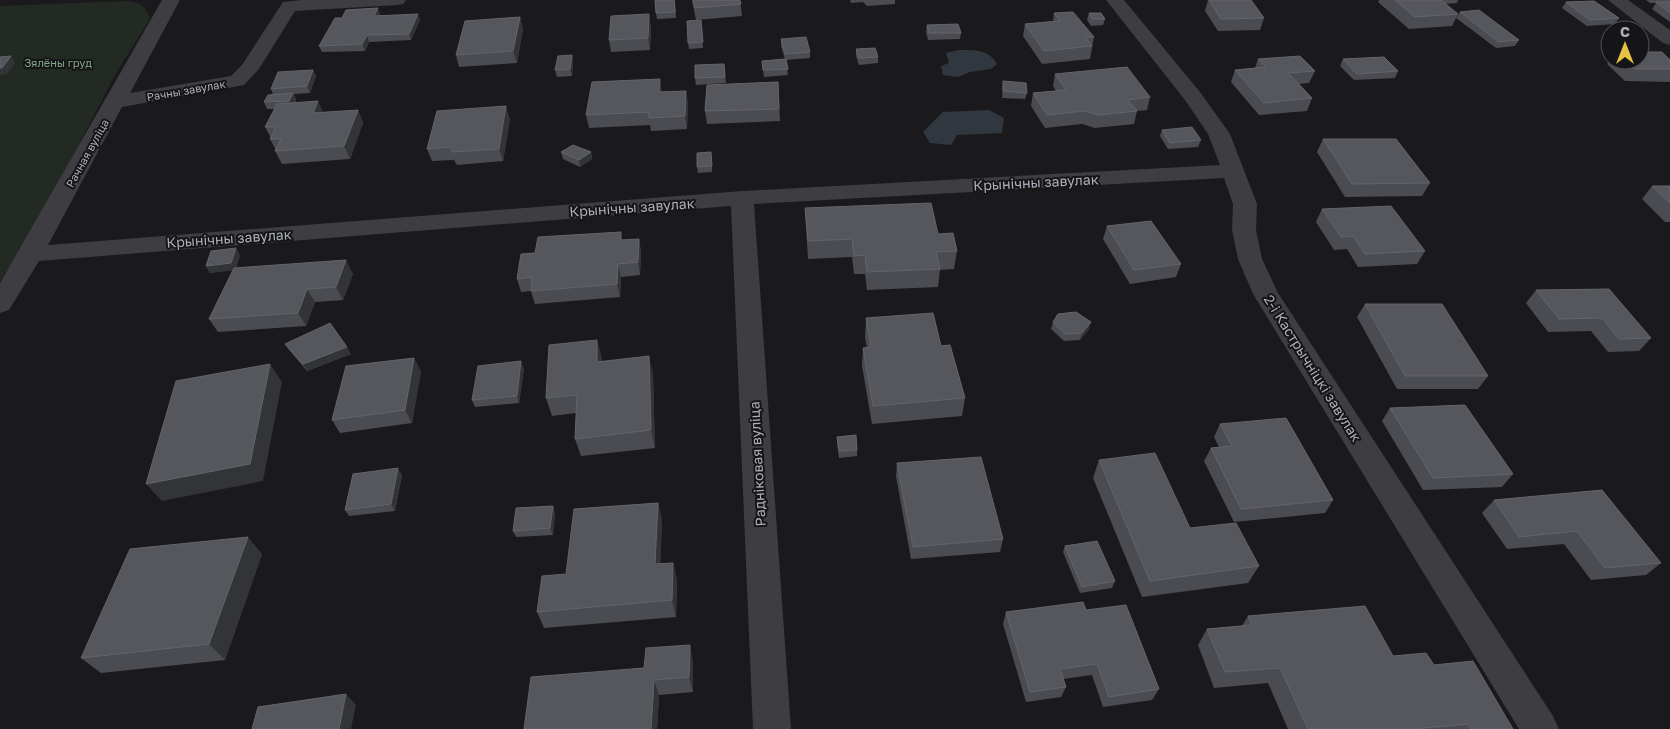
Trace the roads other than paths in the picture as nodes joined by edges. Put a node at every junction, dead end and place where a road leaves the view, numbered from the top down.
1 (171, 0) edge
2 (397, 0) edge
3 (1115, 0) edge
4 (1616, 0) edge
5 (1670, 39) edge
6 (114, 102) junction
7 (1234, 171) junction
8 (742, 198) junction
9 (31, 254) junction
10 (0, 304) edge
11 (772, 729) edge
12 (1540, 729) edge

1 - 6 street, Рачная вуліца
2 - 6 street, Рачны завулак
3 - 7 street, 2-і Кастрычніцкі завулак
4 - 5 street
6 - 9 street, Рачная вуліца
7 - 8 street, Крынічны завулак
7 - 12 street, 2-і Кастрычніцкі завулак
8 - 9 street, Крынічны завулак
8 - 11 street, Радніковая вуліца
9 - 10 street, Рачная вуліца

